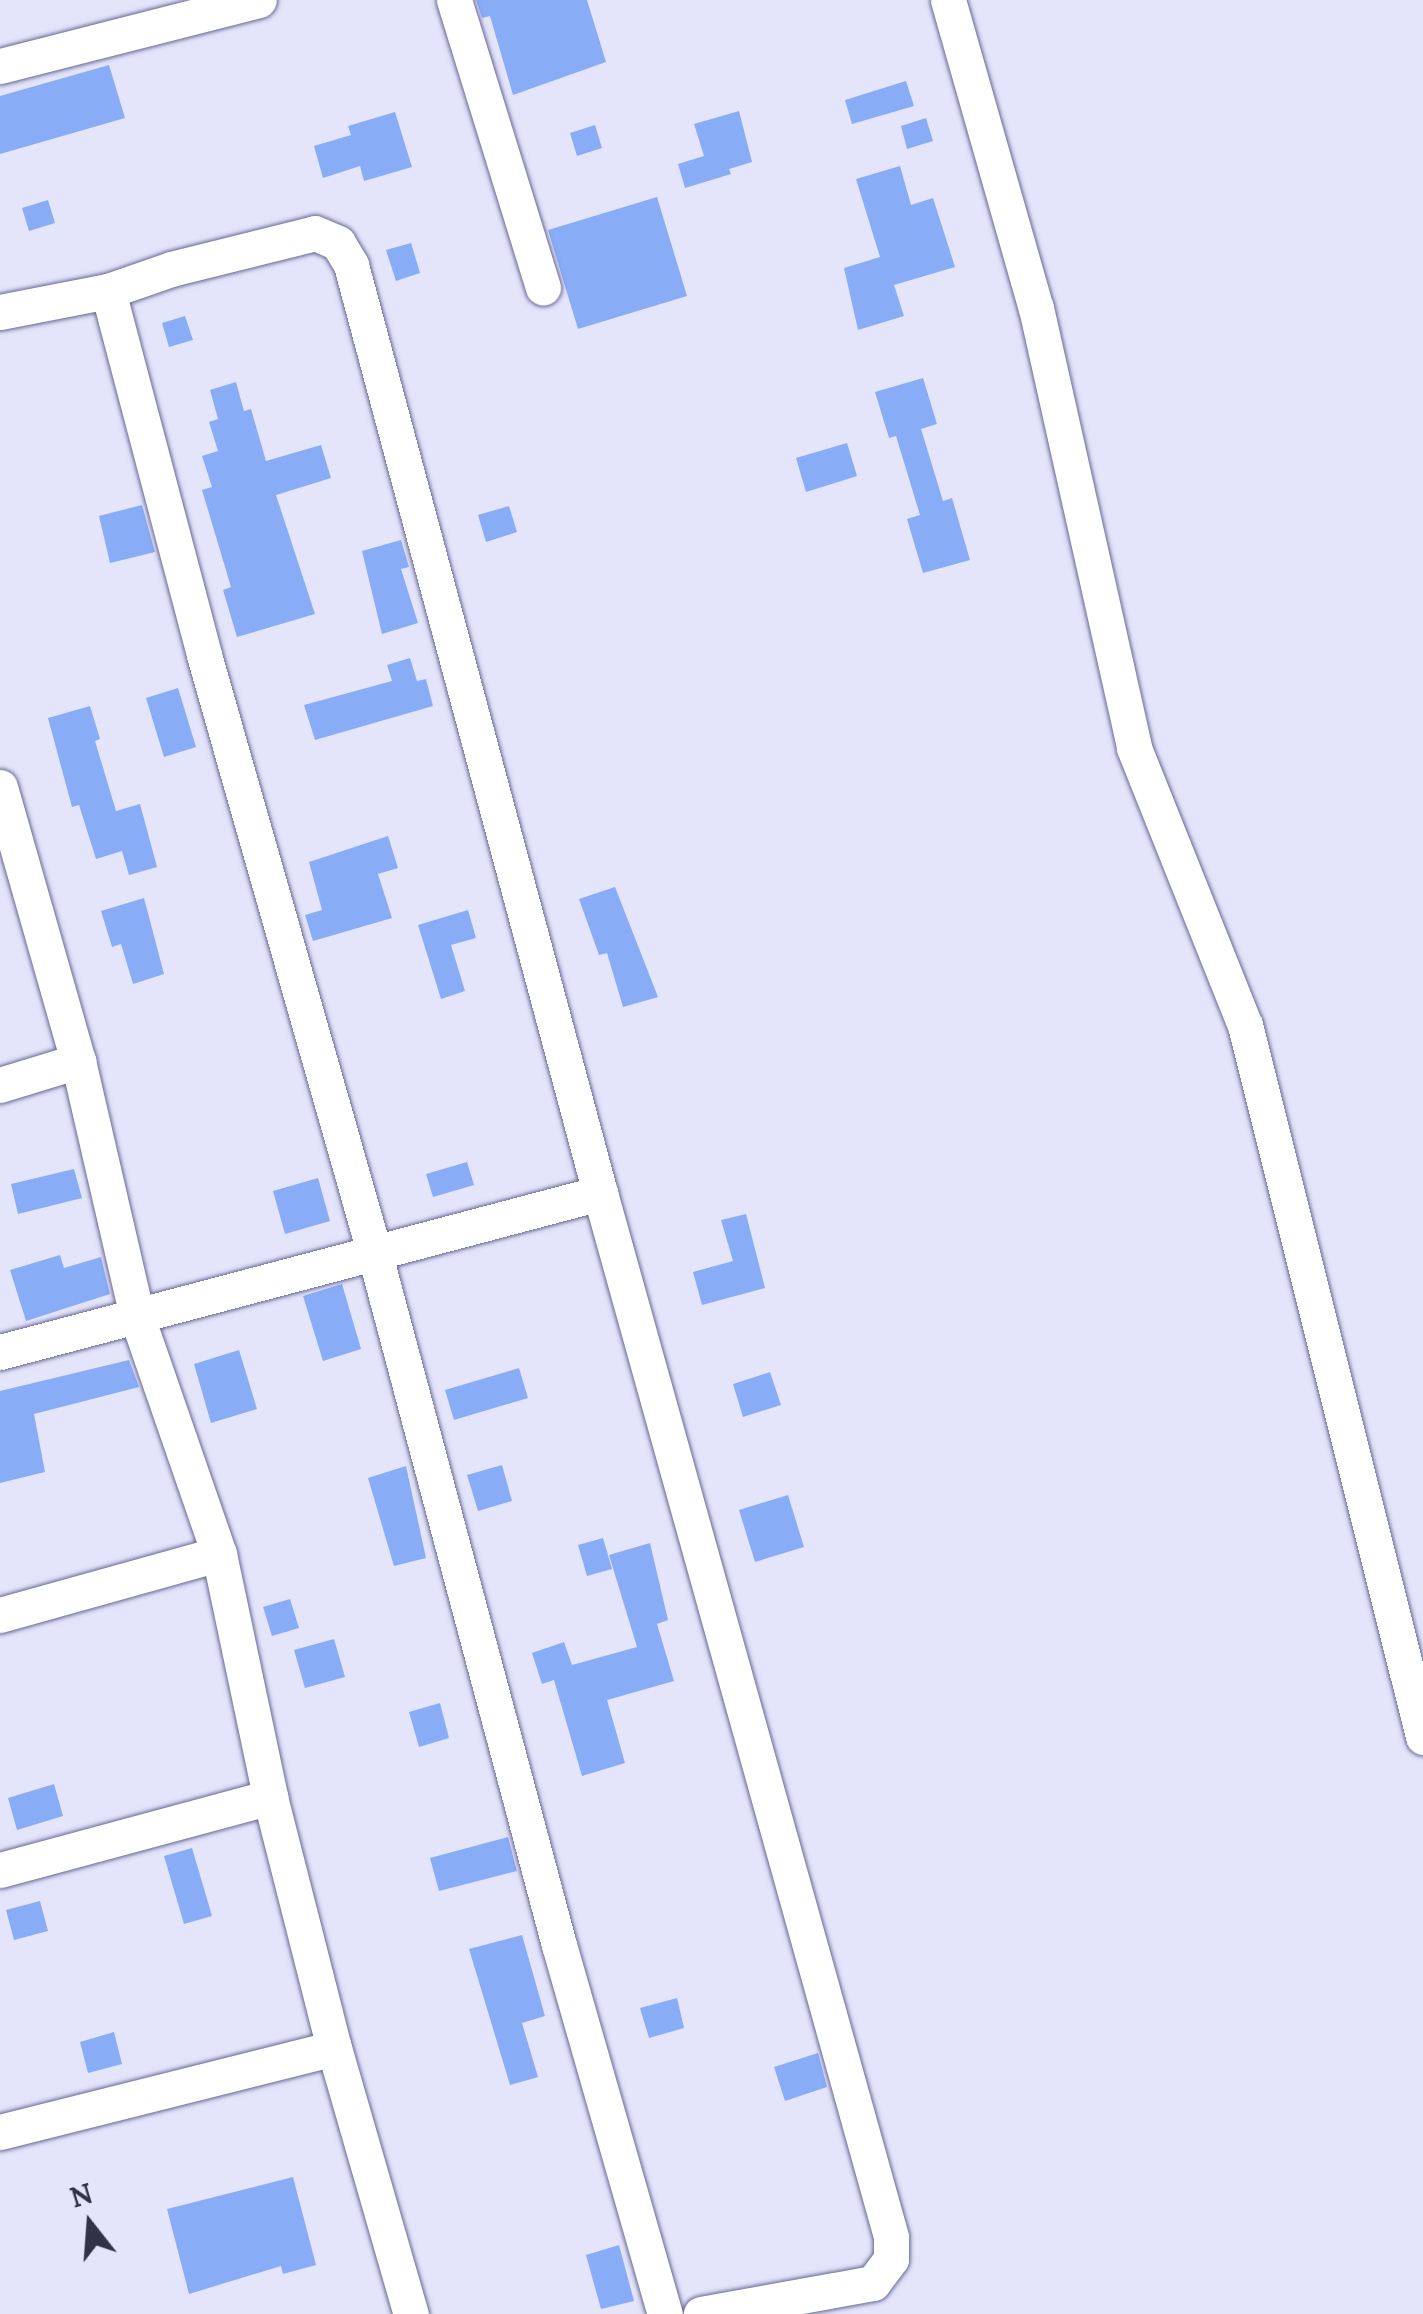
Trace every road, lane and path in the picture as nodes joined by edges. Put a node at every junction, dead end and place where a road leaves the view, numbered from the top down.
1 (259, 0) edge
2 (454, 0) edge
3 (948, 0) edge
4 (0, 66) edge
5 (543, 288) dead end
6 (108, 292) junction
7 (0, 312) edge
8 (0, 787) edge
9 (6, 829) edge
10 (78, 1061) junction
11 (0, 1085) edge
12 (600, 1192) junction
13 (374, 1256) junction
14 (137, 1317) junction
15 (0, 1352) edge
16 (220, 1554) junction
17 (0, 1615) edge
18 (1423, 1738) edge
19 (270, 1797) junction
20 (0, 1870) edge
21 (334, 2048) junction
22 (0, 2132) edge
23 (412, 2314) edge
24 (665, 2314) edge
25 (700, 2314) edge

1 - 4 street
2 - 5 street
3 - 18 street
6 - 7 street
6 - 12 street
6 - 13 street
8 - 9 street
9 - 10 street
10 - 11 street
10 - 14 street
12 - 13 street
12 - 25 street
13 - 14 street
13 - 24 street
14 - 15 street
14 - 16 street
16 - 17 street
16 - 19 street
19 - 20 street
19 - 21 street
21 - 22 street
21 - 23 street

